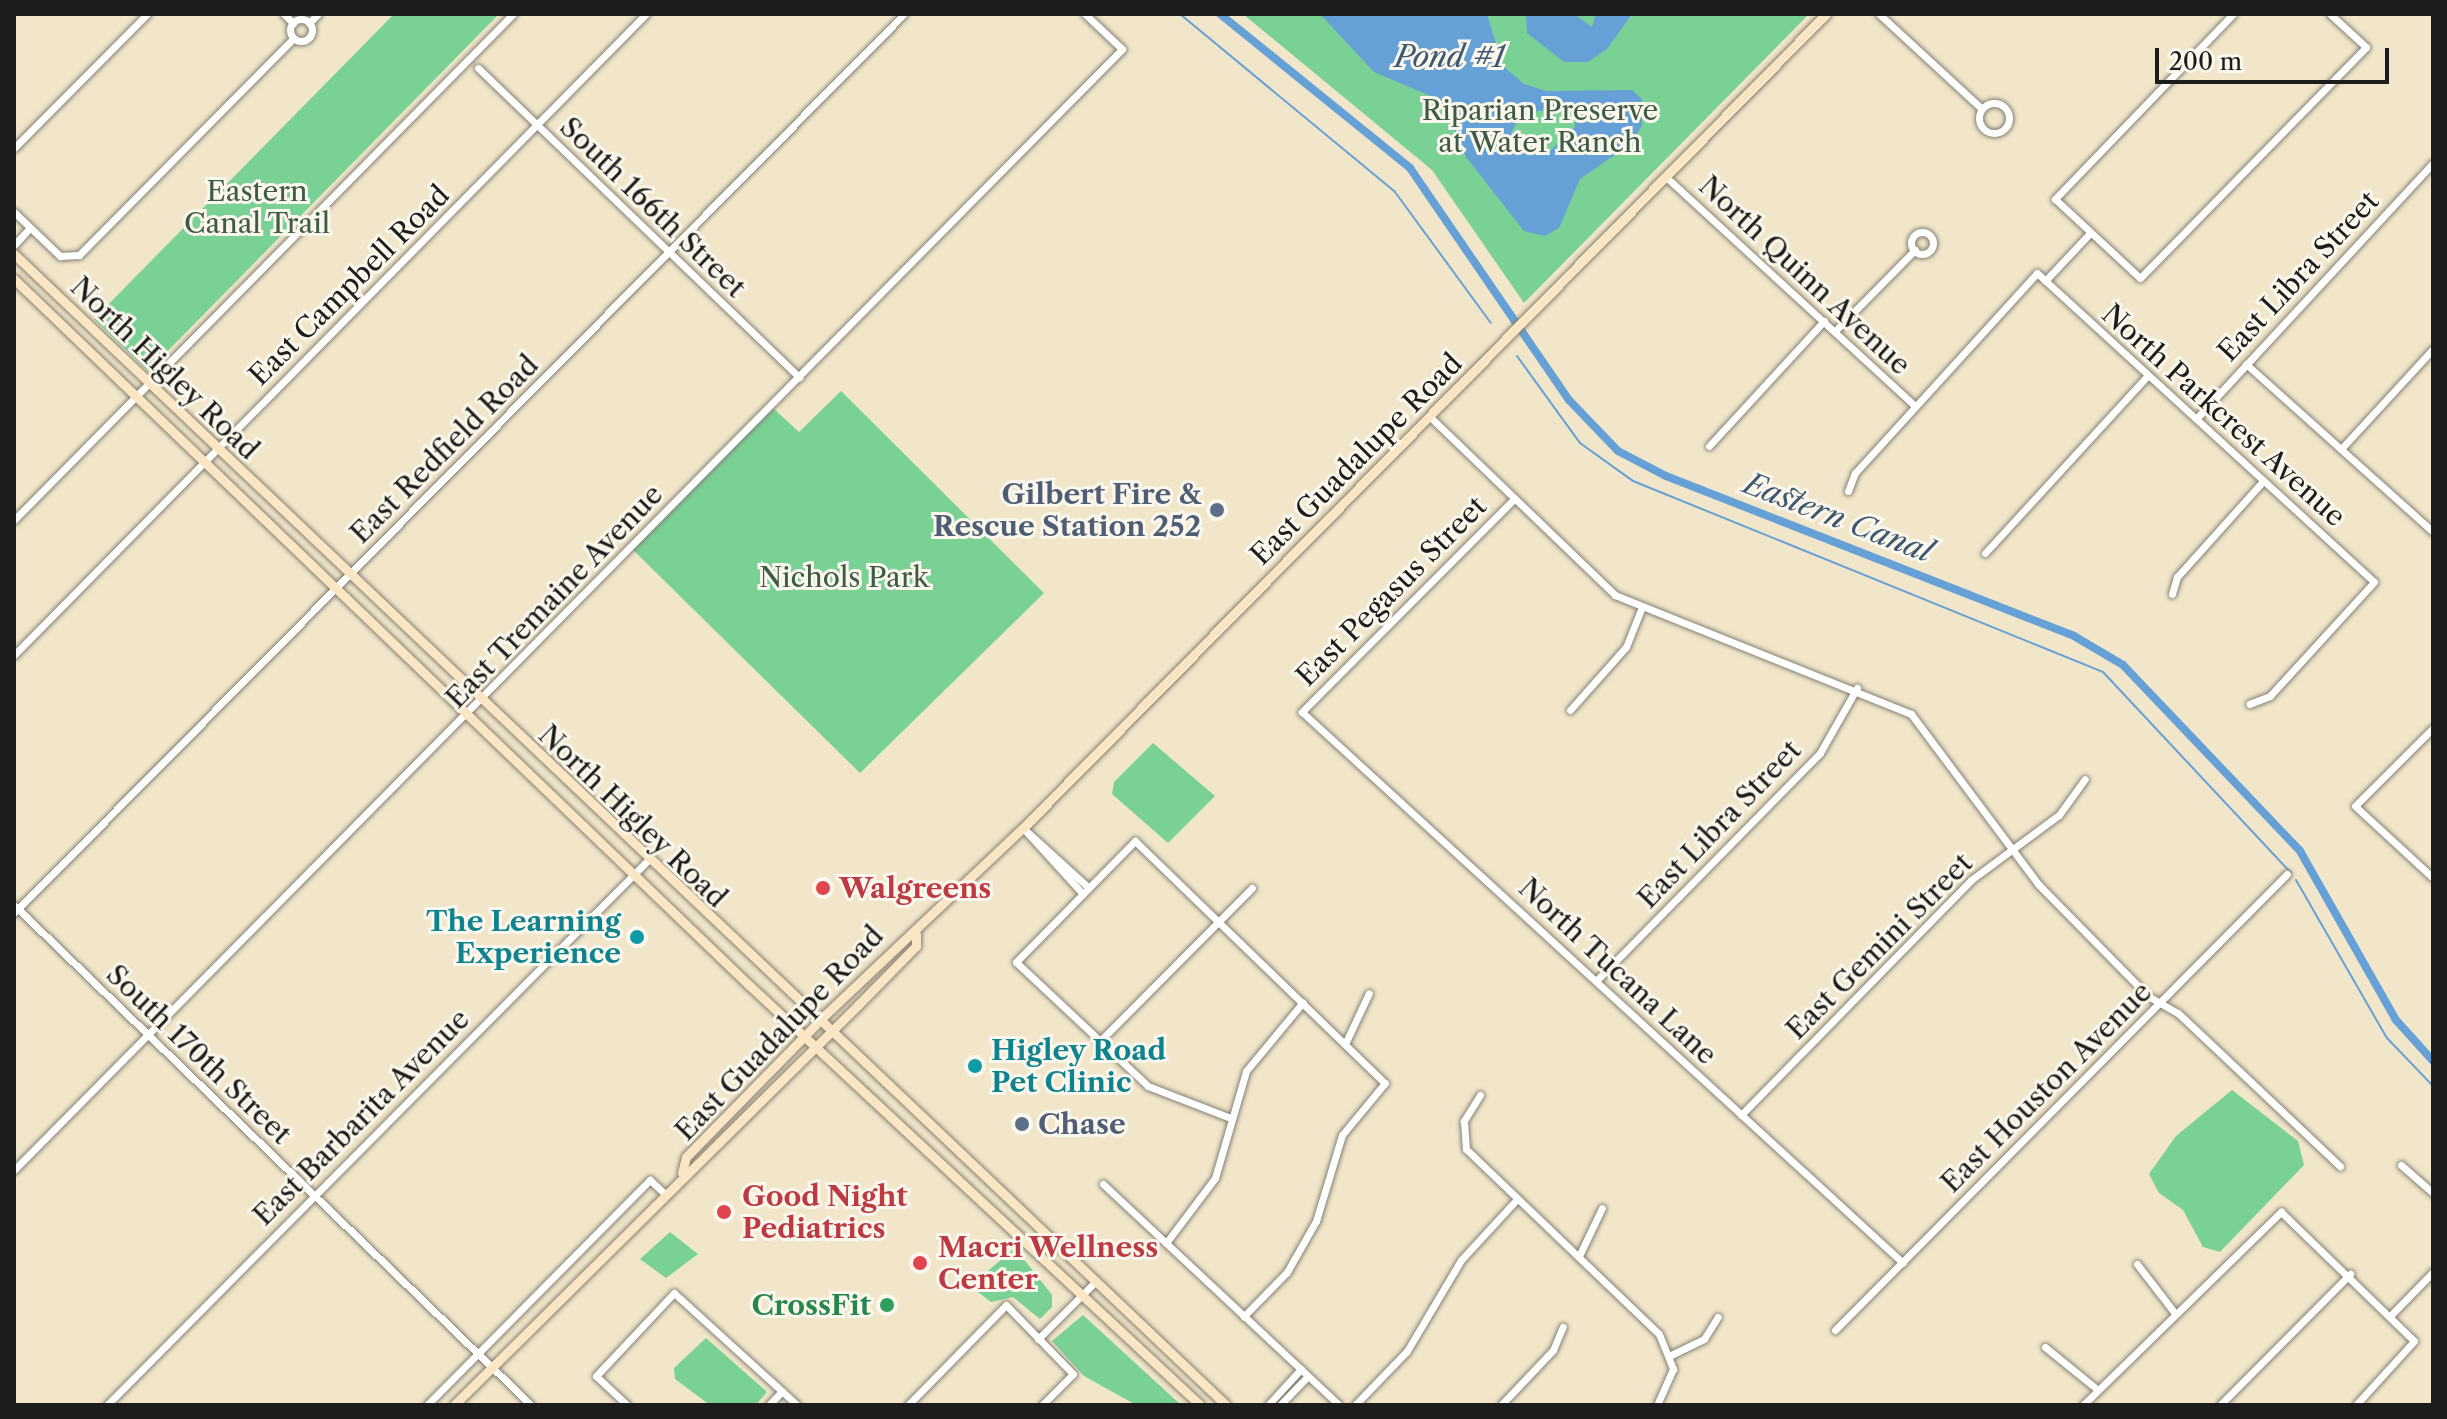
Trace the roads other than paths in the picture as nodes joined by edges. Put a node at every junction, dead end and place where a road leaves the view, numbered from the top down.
1 (147, 14) edge
2 (284, 14) edge
3 (318, 14) edge
4 (513, 14) edge
5 (646, 14) edge
6 (904, 14) edge
7 (1085, 14) edge
8 (1826, 14) edge
9 (1879, 14) edge
10 (2233, 14) edge
11 (2330, 14) edge
12 (1891, 17) edge
13 (293, 23) junction
14 (309, 23) junction
15 (294, 38) junction
16 (478, 68) dead end
17 (1982, 109) junction
18 (537, 126) junction
19 (14, 148) edge
20 (2433, 163) edge
21 (1666, 177) junction
22 (14, 212) edge
23 (30, 228) junction
24 (2090, 233) junction
25 (14, 245) edge
26 (1915, 250) dead end
27 (670, 252) junction
28 (14, 254) edge
29 (14, 279) edge
30 (2045, 281) junction
31 (1824, 321) junction
32 (1835, 331) junction
33 (2433, 349) edge
34 (2246, 364) junction
35 (2147, 376) junction
36 (799, 377) junction
37 (149, 383) junction
38 (136, 397) junction
39 (1915, 406) junction
40 (1429, 416) junction
41 (2196, 419) junction
42 (1709, 446) dead end
43 (2341, 449) junction
44 (218, 450) junction
45 (205, 462) junction
46 (2263, 481) junction
47 (1848, 491) dead end
48 (1512, 501) junction
49 (14, 520) edge
50 (2433, 532) edge
51 (1985, 553) dead end
52 (349, 575) junction
53 (337, 589) junction
54 (2172, 594) dead end
55 (1642, 607) junction
56 (14, 655) edge
57 (1857, 688) junction
58 (481, 702) junction
59 (2249, 704) dead end
60 (1570, 710) dead end
61 (1302, 712) joint
62 (468, 715) junction
63 (2433, 728) edge
64 (2085, 779) dead end
65 (1023, 828) junction
66 (2013, 849) junction
67 (647, 861) junction
68 (634, 874) junction
69 (2287, 874) dead end
70 (2433, 878) edge
71 (1252, 888) dead end
72 (1086, 891) junction
73 (15, 909) edge
74 (1219, 922) junction
75 (916, 934) junction
76 (1597, 980) junction
77 (1369, 993) dead end
78 (1303, 1002) junction
79 (2159, 1003) junction
80 (819, 1022) junction
81 (830, 1033) junction
82 (144, 1036) junction
83 (804, 1037) junction
84 (1099, 1042) junction
85 (1345, 1044) junction
86 (815, 1047) junction
87 (1480, 1095) dead end
88 (1741, 1115) junction
89 (1228, 1117) junction
90 (2401, 1165) dead end
91 (2340, 1166) dead end
92 (14, 1170) edge
93 (682, 1173) junction
94 (1103, 1184) dead end
95 (663, 1192) junction
96 (997, 1192) junction
97 (2433, 1193) edge
98 (316, 1194) junction
99 (1517, 1199) junction
100 (985, 1206) junction
101 (1602, 1208) dead end
102 (1166, 1243) junction
103 (1579, 1256) junction
104 (1903, 1263) junction
105 (2137, 1264) dead end
106 (2433, 1272) edge
107 (2350, 1274) junction
108 (1094, 1283) junction
109 (1081, 1295) junction
110 (2174, 1312) junction
111 (2392, 1314) junction
112 (1244, 1316) junction
113 (1718, 1317) dead end
114 (1563, 1327) dead end
115 (1835, 1330) dead end
116 (1038, 1339) junction
117 (2045, 1347) dead end
118 (477, 1354) junction
119 (1671, 1355) junction
120 (491, 1367) junction
121 (1304, 1372) junction
122 (2098, 1390) junction
123 (782, 1391) junction
124 (107, 1405) edge
125 (427, 1405) edge
126 (454, 1405) edge
127 (531, 1405) edge
128 (627, 1405) edge
129 (769, 1405) edge
130 (797, 1405) edge
131 (908, 1405) edge
132 (1042, 1405) edge
133 (1200, 1405) edge
134 (1226, 1405) edge
135 (1268, 1405) edge
136 (1280, 1405) edge
137 (1339, 1405) edge
138 (1355, 1405) edge
139 (1501, 1405) edge
140 (1657, 1405) edge
141 (2083, 1405) edge
142 (2220, 1405) edge
143 (2356, 1405) edge

1 - 19 street
2 - 13 street
3 - 14 street
4 - 37 street
5 - 18 street, East Campbell Road
6 - 27 street, East Redfield Road
7 - 36 street, East Tremaine Avenue
8 - 21 main road, East Guadalupe Road
9 - 12 street
10 - 24 street
11 - 24 street
12 - 17 street
13 - 14 street
13 - 15 street
14 - 15 street
15 - 23 street
16 - 18 street, South 166th Street
17 - 17 street
18 - 27 street, South 166th Street
18 - 44 street, East Campbell Road
20 - 34 street, East Libra Street
21 - 31 street, North Quinn Avenue
21 - 40 main road, East Guadalupe Road
22 - 23 street
23 - 25 street
24 - 30 street
26 - 32 street
27 - 36 street, South 166th Street
27 - 52 street, East Redfield Road
28 - 37 main road, North Higley Road
29 - 38 main road, North Higley Road
30 - 35 street, North Parkcrest Avenue
30 - 39 street
31 - 32 street, North Quinn Avenue
31 - 42 street
32 - 39 street, North Quinn Avenue
33 - 43 street
34 - 41 street, East Libra Street
34 - 43 street
35 - 41 street, North Parkcrest Avenue
35 - 51 street
36 - 58 street, East Tremaine Avenue
37 - 38 street
37 - 44 main road, North Higley Road
38 - 45 main road, North Higley Road
38 - 49 street
39 - 47 street
40 - 48 street
40 - 65 main road, East Guadalupe Road
41 - 46 street, North Parkcrest Avenue
43 - 50 street
44 - 45 street, East Campbell Road
44 - 52 main road, North Higley Road
45 - 53 main road, North Higley Road
45 - 56 street, East Campbell Road
46 - 54 street
46 - 59 street, North Parkcrest Avenue
48 - 55 street
48 - 61 street, East Pegasus Street
52 - 53 street, East Redfield Road
52 - 58 main road, North Higley Road
53 - 62 main road, North Higley Road
53 - 73 street, East Redfield Road
55 - 57 street
55 - 60 street
57 - 66 street
57 - 76 street, East Libra Street
58 - 62 street, East Tremaine Avenue
58 - 67 main road, North Higley Road
61 - 76 street, North Tucana Lane
62 - 68 main road, North Higley Road
62 - 82 street, East Tremaine Avenue
63 - 70 street
64 - 66 street, East Gemini Street
65 - 72 street
65 - 75 main road, East Guadalupe Road
66 - 79 street
66 - 88 street, East Gemini Street
67 - 68 street, East Barbarita Avenue
67 - 80 main road, North Higley Road
68 - 83 main road, North Higley Road
68 - 98 street, East Barbarita Avenue
69 - 79 street, East Houston Avenue
71 - 74 street
72 - 74 street
72 - 84 street
73 - 82 street, South 170th Street
74 - 78 street
74 - 84 street
75 - 80 main road, East Guadalupe Road
75 - 81 main road, East Guadalupe Road
76 - 88 street, North Tucana Lane
77 - 85 street
78 - 85 street
78 - 89 street
79 - 91 street
79 - 104 street, East Houston Avenue
80 - 81 main road, North Higley Road
80 - 83 main road, East Guadalupe Road
81 - 86 main road, East Guadalupe Road
81 - 96 main road, North Higley Road
82 - 92 street, East Tremaine Avenue
82 - 98 street, South 170th Street
83 - 86 main road, North Higley Road
83 - 93 main road, East Guadalupe Road
84 - 89 street
85 - 112 street
86 - 93 main road, East Guadalupe Road
86 - 100 main road, North Higley Road
87 - 99 street
88 - 104 street, North Tucana Lane
89 - 102 street
90 - 97 street
93 - 95 main road, East Guadalupe Road
94 - 102 street
95 - 118 street
95 - 120 main road, East Guadalupe Road
96 - 100 main road
96 - 108 main road, North Higley Road
98 - 118 street, South 170th Street
98 - 124 street, East Barbarita Avenue
99 - 103 street
99 - 138 street
100 - 109 main road, North Higley Road
101 - 103 street
102 - 112 street
103 - 119 street
104 - 115 street, East Houston Avenue
105 - 110 street
106 - 111 street
107 - 110 street
107 - 111 street
107 - 142 street
108 - 109 street
108 - 134 main road, North Higley Road
109 - 116 street
109 - 133 main road, North Higley Road
110 - 122 street
111 - 143 street
112 - 121 street
113 - 119 street
114 - 139 street
116 - 131 street
116 - 132 street
117 - 122 street
118 - 120 street, South 170th Street
118 - 125 street
119 - 140 street
120 - 126 main road, East Guadalupe Road
120 - 127 street, South 170th Street
121 - 135 street
121 - 136 street
121 - 137 street
122 - 141 street
123 - 128 street
123 - 129 street
123 - 130 street

